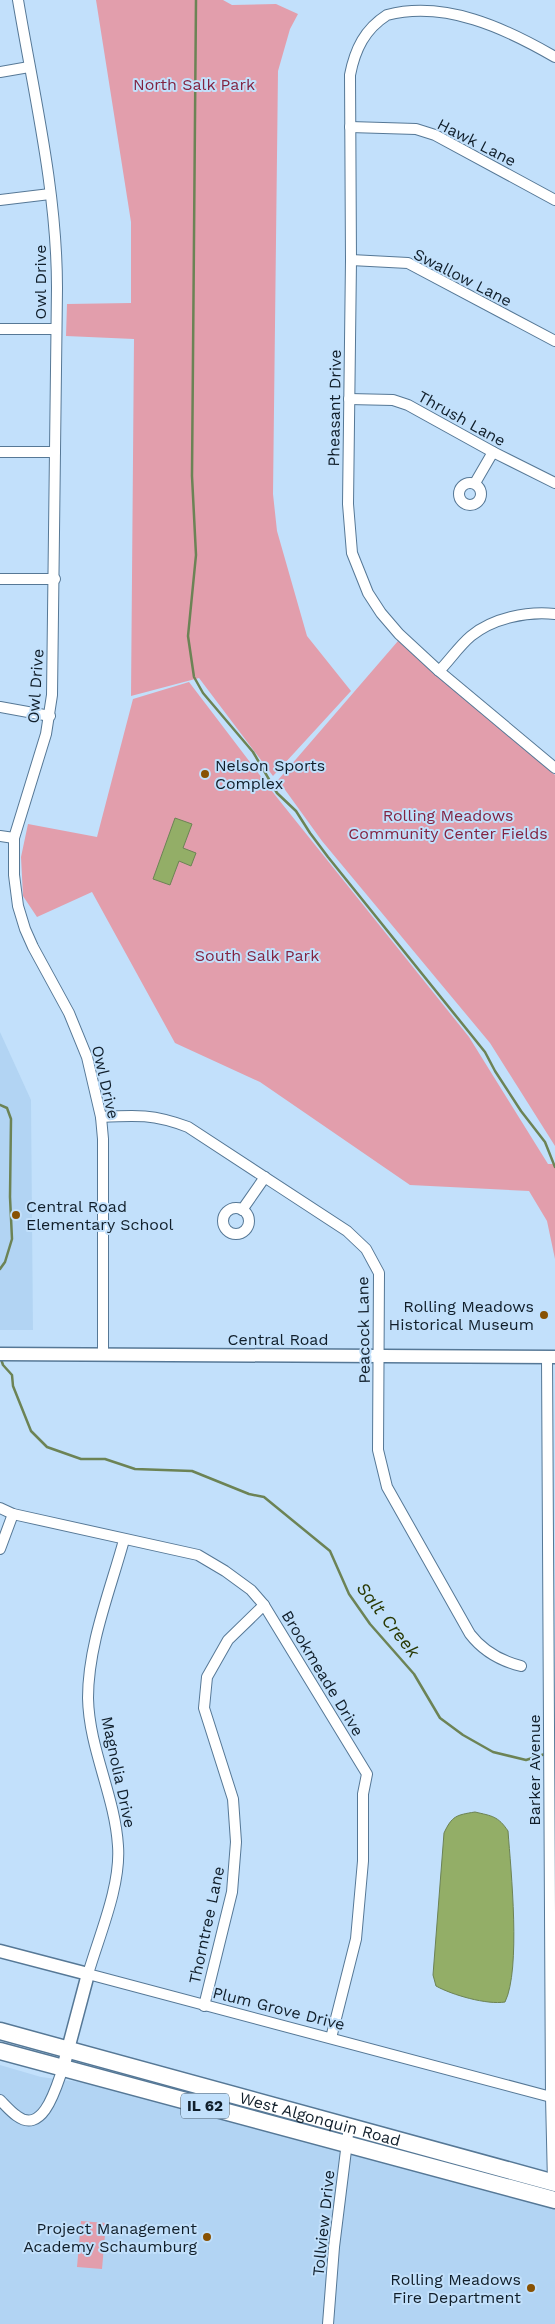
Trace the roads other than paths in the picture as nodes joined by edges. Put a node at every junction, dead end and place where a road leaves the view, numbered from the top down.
1 (18, 0) edge
2 (424, 1) edge
3 (440, 1) edge
4 (453, 3) dead end
5 (555, 57) edge
6 (29, 67) junction
7 (0, 72) edge
8 (350, 127) junction
9 (50, 194) junction
10 (0, 200) edge
11 (555, 200) edge
12 (351, 260) junction
13 (0, 328) edge
14 (55, 329) junction
15 (555, 341) edge
16 (349, 399) junction
17 (0, 452) edge
18 (54, 452) junction
19 (493, 452) junction
20 (555, 483) edge
21 (475, 484) dead end
22 (0, 579) edge
23 (55, 579) junction
24 (555, 614) edge
25 (439, 671) junction
26 (0, 703) edge
27 (0, 707) edge
28 (50, 716) junction
29 (555, 768) edge
30 (0, 836) edge
31 (14, 838) junction
32 (101, 1117) junction
33 (265, 1177) junction
34 (242, 1210) dead end
35 (3, 1354) edge
36 (103, 1354) junction
37 (379, 1356) junction
38 (551, 1357) edge
39 (0, 1508) edge
40 (13, 1514) junction
41 (124, 1540) junction
42 (0, 1548) edge
43 (264, 1605) junction
44 (521, 1666) dead end
45 (0, 1951) edge
46 (88, 1974) junction
47 (204, 2006) junction
48 (0, 2031) edge
49 (331, 2038) junction
50 (68, 2049) junction
51 (0, 2051) edge
52 (63, 2068) junction
53 (551, 2097) junction
54 (0, 2100) edge
55 (349, 2126) junction
56 (347, 2144) junction
57 (554, 2183) edge
58 (555, 2200) edge
59 (328, 2324) edge

1 - 6 street, Owl Drive
2 - 3 street, Pheasant Drive
2 - 8 street, Pheasant Drive
4 - 5 street
6 - 7 street
6 - 9 street, Owl Drive
8 - 11 street, Hawk Lane
8 - 12 street, Pheasant Drive
9 - 10 street
9 - 14 street, Owl Drive
12 - 15 street, Swallow Lane
12 - 16 street, Pheasant Drive
13 - 14 street
14 - 18 street, Owl Drive
16 - 19 street, Thrush Lane
16 - 25 street, Pheasant Drive
17 - 18 street
18 - 23 street, Owl Drive
19 - 20 street, Thrush Lane
19 - 21 street
22 - 23 street
23 - 28 street, Owl Drive
24 - 25 street
25 - 29 street, Pheasant Drive
26 - 27 street
27 - 28 street
28 - 31 street, Owl Drive
30 - 31 street
31 - 32 street, Owl Drive
32 - 33 street, Peacock Lane
32 - 36 street, Owl Drive
33 - 34 street
33 - 37 street, Peacock Lane
35 - 36 street, Central Road
36 - 37 street, Central Road
37 - 38 street, Central Road
37 - 44 street, Peacock Lane
38 - 53 street, Barker Avenue
39 - 40 street, Brookmeade Drive
40 - 41 street, Brookmeade Drive
40 - 42 street
41 - 43 street, Brookmeade Drive
41 - 46 street, Magnolia Drive
43 - 47 street, Thorntree Lane
43 - 49 street, Brookmeade Drive
45 - 46 street, Plum Grove Drive
46 - 47 street, Plum Grove Drive
46 - 50 street, Magnolia Drive
47 - 49 street, Plum Grove Drive
48 - 50 main road, West Algonquin Road / IL 62
49 - 53 street, Plum Grove Drive
50 - 52 street, Magnolia Drive
50 - 55 main road, West Algonquin Road / IL 62
51 - 52 main road, West Algonquin Road / IL 62
52 - 54 street
52 - 56 main road, West Algonquin Road / IL 62
53 - 57 street, Barker Avenue
55 - 56 street, Tollview Drive
55 - 57 main road, West Algonquin Road / IL 62
56 - 58 main road, West Algonquin Road / IL 62
56 - 59 street, Tollview Drive

